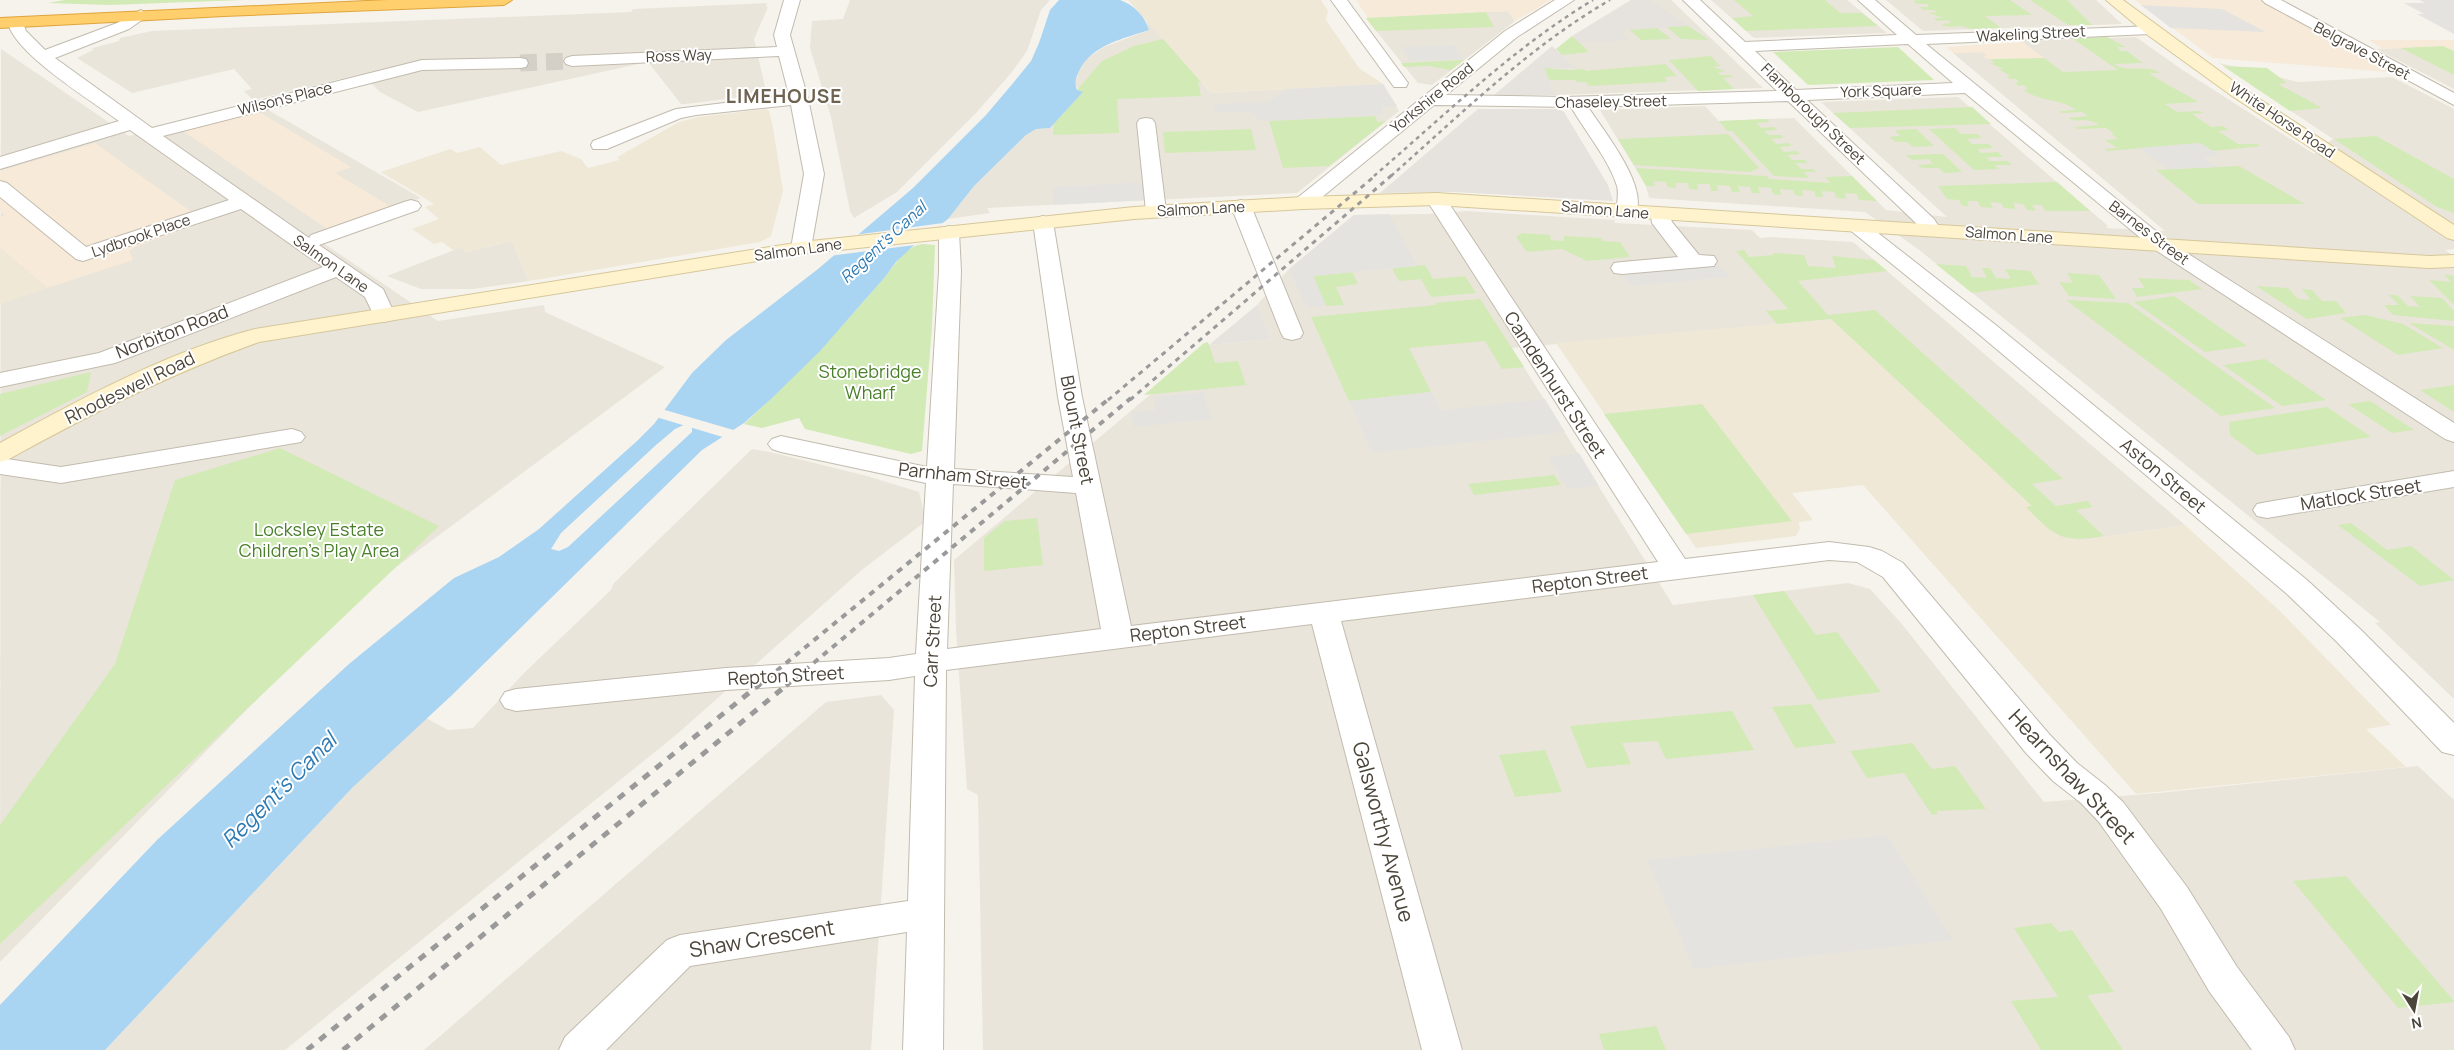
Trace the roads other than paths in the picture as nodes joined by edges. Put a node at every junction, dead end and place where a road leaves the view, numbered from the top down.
1 (504, 0) edge
2 (792, 0) edge
3 (1339, 0) edge
4 (1566, 0) edge
5 (1691, 0) edge
6 (1866, 0) edge
7 (2114, 0) edge
8 (2270, 0) edge
9 (466, 1) edge
10 (392, 2) edge
11 (141, 15) junction
12 (75, 18) junction
13 (5, 20) edge
14 (2150, 30) junction
15 (1912, 40) junction
16 (1743, 47) junction
17 (787, 52) junction
18 (42, 57) junction
19 (572, 61) tunnel mouth
20 (520, 63) tunnel mouth
21 (1400, 83) dead end
22 (1969, 88) junction
23 (1793, 95) junction
24 (799, 99) junction
25 (1429, 100) junction
26 (2454, 100) edge
27 (1577, 103) junction
28 (1146, 123) dead end
29 (141, 129) junction
30 (600, 145) dead end
31 (0, 162) edge
32 (0, 187) edge
33 (1436, 199) junction
34 (244, 201) junction
35 (1303, 203) junction
36 (411, 206) dead end
37 (1241, 206) junction
38 (1156, 211) junction
39 (1627, 212) junction
40 (1661, 215) junction
41 (1043, 222) junction
42 (1857, 226) junction
43 (1931, 230) junction
44 (939, 233) junction
45 (2454, 234) edge
46 (318, 239) dead end
47 (2161, 245) junction
48 (801, 248) junction
49 (2454, 261) edge
50 (340, 268) junction
51 (1622, 268) dead end
52 (384, 315) junction
53 (1292, 333) dead end
54 (0, 380) edge
55 (2454, 434) edge
56 (292, 437) dead end
57 (781, 444) dead end
58 (0, 454) edge
59 (0, 466) edge
60 (938, 476) junction
61 (2454, 480) edge
62 (1088, 486) junction
63 (2267, 510) dead end
64 (1859, 553) joint
65 (1677, 569) junction
66 (1324, 614) junction
67 (1118, 637) junction
68 (931, 663) junction
69 (516, 700) dead end
70 (2453, 741) edge
71 (924, 914) junction
72 (579, 1050) edge
73 (923, 1050) edge
74 (1442, 1050) edge
75 (2276, 1050) edge

1 - 9 highway
2 - 17 street
3 - 21 street
4 - 25 street, Yorkshire Road
5 - 16 street, Flamborough Street
6 - 15 street, Barnes Street
7 - 14 street, White Horse Road
8 - 26 street, Belgrave Street
9 - 10 highway
10 - 11 highway
11 - 12 highway
11 - 18 street
12 - 13 highway
12 - 13 highway
13 - 18 street, Salmon Lane
14 - 15 street, Wakeling Street
14 - 45 street, White Horse Road
15 - 16 street
15 - 22 street, Barnes Street
16 - 23 street, Flamborough Street
17 - 19 street, Ross Way
17 - 24 street
18 - 29 street, Salmon Lane
20 - 29 street, Wilson's Place
22 - 23 street, York Square
22 - 47 street, Barnes Street
23 - 27 street, Chaseley Street
23 - 43 street, Flamborough Street
24 - 30 street
24 - 48 street
25 - 27 street, Chaseley Street
25 - 35 street, Yorkshire Road
27 - 39 street
28 - 38 street
29 - 31 street, Wilson's Place
29 - 34 street, Salmon Lane
32 - 34 street, Lydbrook Place
33 - 35 street, Salmon Lane
33 - 39 street, Salmon Lane
33 - 65 street, Camdenhurst Street
34 - 50 street, Salmon Lane
35 - 37 street, Salmon Lane
36 - 46 street
37 - 38 street, Salmon Lane
37 - 53 street
38 - 41 street, Salmon Lane
39 - 40 street, Salmon Lane
40 - 42 street, Salmon Lane
40 - 51 street
41 - 44 street, Salmon Lane
41 - 62 street, Blount Street
42 - 43 street, Salmon Lane
42 - 70 street, Aston Street
43 - 47 street, Salmon Lane
44 - 48 street, Salmon Lane
44 - 60 street, Carr Street
47 - 49 street, Salmon Lane
47 - 55 street, Barnes Street
48 - 52 street, Salmon Lane
50 - 52 street, Salmon Lane
50 - 54 street, Norbiton Road
52 - 58 street, Rhodeswell Road
56 - 59 street
57 - 60 street, Parnham Street
60 - 62 street, Parnham Street
60 - 68 street, Carr Street
61 - 63 street, Matlock Street
62 - 67 street, Blount Street
64 - 65 street, Repton Street
64 - 75 street, Hearnshaw Street
65 - 66 street, Repton Street
66 - 67 street, Repton Street
66 - 74 street, Galsworthy Avenue
67 - 68 street, Repton Street
68 - 69 street, Repton Street
68 - 71 street, Carr Street
71 - 72 street, Shaw Crescent
71 - 73 street, Carr Street

